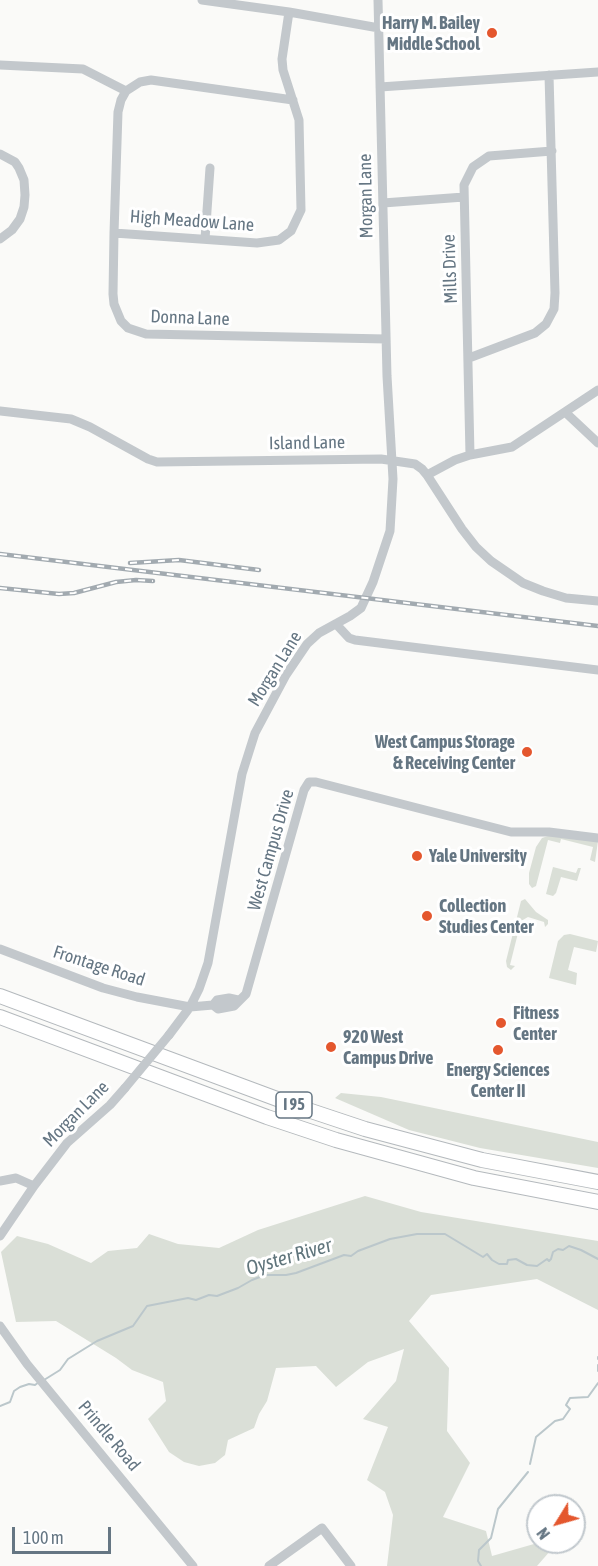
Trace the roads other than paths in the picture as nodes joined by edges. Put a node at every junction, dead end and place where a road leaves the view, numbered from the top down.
1 (202, 0) edge
2 (378, 0) edge
3 (213, 1) edge
4 (289, 12) junction
5 (379, 28) junction
6 (0, 65) edge
7 (598, 72) edge
8 (549, 75) junction
9 (380, 87) junction
10 (126, 91) junction
11 (293, 100) junction
12 (552, 151) junction
13 (0, 154) edge
14 (210, 168) dead end
15 (464, 197) junction
16 (383, 203) junction
17 (114, 232) junction
18 (0, 239) edge
19 (205, 239) junction
20 (386, 339) junction
21 (469, 358) junction
22 (598, 390) edge
23 (0, 411) edge
24 (565, 412) junction
25 (598, 443) edge
26 (470, 455) junction
27 (392, 460) junction
28 (428, 475) junction
29 (598, 601) edge
30 (336, 624) junction
31 (598, 670) edge
32 (598, 838) edge
33 (0, 949) edge
34 (0, 996) edge
35 (190, 1007) junction
36 (0, 1017) edge
37 (0, 1181) edge
38 (598, 1182) edge
39 (34, 1186) junction
40 (598, 1202) edge
41 (0, 1236) edge
42 (0, 1326) edge
43 (193, 1566) edge
44 (269, 1566) edge
45 (351, 1566) edge

1 - 3 street
2 - 5 street, Morgan Lane
3 - 4 street
4 - 5 street
4 - 11 street, High Meadow Lane
5 - 9 street, Morgan Lane
6 - 10 street
7 - 8 street
8 - 9 street
8 - 12 street
9 - 16 street, Morgan Lane
10 - 11 street
10 - 17 street, Donna Lane
11 - 19 street, High Meadow Lane
12 - 15 street, Mills Drive
12 - 21 street
13 - 18 street
14 - 19 street
15 - 16 street
15 - 21 street, Mills Drive
16 - 20 street, Morgan Lane
17 - 19 street, High Meadow Lane
17 - 20 street, Donna Lane
20 - 27 street, Morgan Lane
21 - 26 street, Mills Drive
22 - 24 street
23 - 27 street, Island Lane
24 - 25 street
24 - 26 street
26 - 28 street
27 - 28 street, Island Lane
27 - 30 street, Morgan Lane
28 - 29 street
30 - 31 street
30 - 35 street, Morgan Lane
32 - 35 street, West Campus Drive
33 - 35 street, Frontage Road
34 - 38 highway, I 95
35 - 39 street, Morgan Lane, bridge
36 - 40 highway, I 95
37 - 39 street
39 - 41 street, Morgan Lane
42 - 43 street, Prindle Road
44 - 45 street

